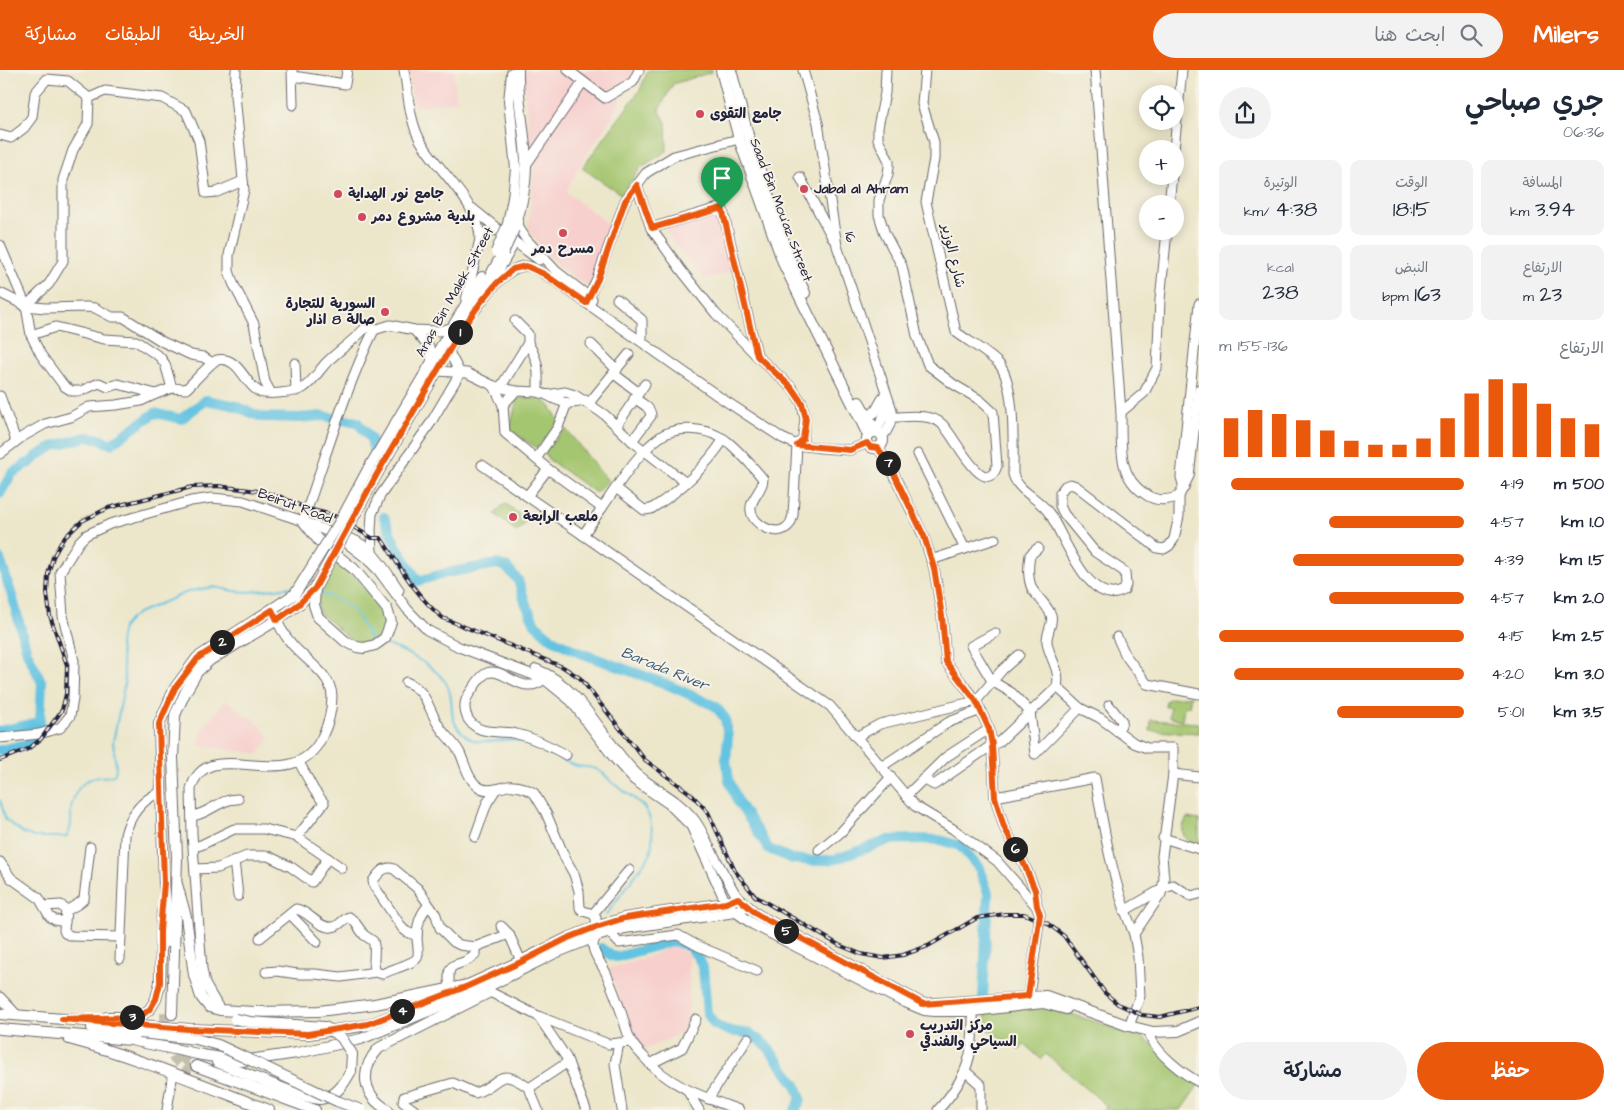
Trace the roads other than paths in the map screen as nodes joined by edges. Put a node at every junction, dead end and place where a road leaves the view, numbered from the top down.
1 (236, 70) edge
2 (347, 70) edge
3 (404, 70) edge
4 (512, 70) edge
5 (518, 70) edge
6 (568, 70) edge
7 (639, 70) edge
8 (721, 70) edge
9 (731, 70) edge
10 (803, 70) edge
11 (886, 70) edge
12 (925, 70) edge
13 (1094, 70) edge
14 (1182, 70) edge
15 (292, 73) edge
16 (583, 82) junction
17 (89, 98) junction
18 (293, 106) dead end
19 (0, 135) edge
20 (739, 139) junction
21 (1175, 140) edge
22 (526, 165) junction
23 (800, 177) dead end
24 (243, 181) junction
25 (637, 185) junction
26 (467, 204) junction
27 (518, 218) junction
28 (511, 227) junction
29 (652, 228) junction
30 (499, 230) junction
31 (480, 238) junction
32 (1166, 240) edge
33 (515, 242) junction
34 (0, 245) edge
35 (837, 246) junction
36 (500, 252) junction
37 (556, 271) junction
38 (0, 293) edge
39 (617, 299) dead end
40 (588, 300) junction
41 (481, 302) junction
42 (1199, 304) edge
43 (26, 306) junction
44 (464, 310) junction
45 (516, 320) dead end
46 (374, 330) junction
47 (414, 330) junction
48 (457, 330) junction
49 (31, 335) junction
50 (642, 341) junction
51 (528, 343) junction
52 (590, 344) dead end
53 (449, 352) junction
54 (629, 354) dead end
55 (757, 356) junction
56 (211, 362) junction
57 (295, 363) dead end
58 (435, 367) junction
59 (615, 372) junction
60 (460, 373) junction
61 (426, 381) junction
62 (645, 384) dead end
63 (497, 387) junction
64 (172, 388) junction
65 (1199, 388) edge
66 (296, 391) junction
67 (516, 391) junction
68 (538, 392) junction
69 (271, 393) junction
70 (156, 394) junction
71 (547, 395) junction
72 (636, 395) junction
73 (0, 396) edge
74 (887, 400) junction
75 (587, 402) junction
76 (568, 403) junction
77 (503, 406) junction
78 (1121, 412) junction
79 (892, 417) junction
80 (867, 418) junction
81 (617, 425) junction
82 (873, 437) junction
83 (724, 439) junction
84 (632, 440) junction
85 (16, 441) junction
86 (4, 445) edge
87 (797, 445) junction
88 (878, 448) joint
89 (645, 451) junction
90 (0, 454) edge
91 (918, 454) dead end
92 (536, 459) junction
93 (482, 465) dead end
94 (548, 469) junction
95 (686, 483) junction
96 (616, 488) junction
97 (1181, 493) junction
98 (527, 496) junction
99 (602, 508) junction
100 (303, 521) junction
101 (336, 535) junction
102 (583, 535) junction
103 (994, 539) dead end
104 (1038, 548) dead end
105 (965, 549) junction
106 (372, 552) junction
107 (931, 560) junction
108 (315, 588) junction
109 (274, 615) junction
110 (995, 633) dead end
111 (1117, 637) dead end
112 (1019, 655) dead end
113 (544, 678) junction
114 (992, 681) junction
115 (406, 682) dead end
116 (1058, 686) junction
117 (1199, 694) edge
118 (976, 701) junction
119 (1110, 706) dead end
120 (1080, 708) junction
121 (981, 710) junction
122 (1030, 712) junction
123 (989, 729) junction
124 (1117, 731) junction
125 (0, 738) edge
126 (856, 738) junction
127 (992, 745) junction
128 (566, 755) dead end
129 (300, 762) junction
130 (881, 767) junction
131 (1173, 774) junction
132 (1199, 777) edge
133 (890, 778) junction
134 (923, 779) junction
135 (496, 789) junction
136 (160, 792) junction
137 (906, 796) junction
138 (995, 797) junction
139 (238, 799) dead end
140 (192, 816) junction
141 (297, 836) junction
142 (475, 837) dead end
143 (1163, 838) junction
144 (90, 847) dead end
145 (194, 847) junction
146 (1199, 849) edge
147 (819, 850) dead end
148 (328, 858) junction
149 (234, 860) junction
150 (0, 862) edge
151 (342, 868) dead end
152 (195, 869) junction
153 (629, 870) dead end
154 (164, 883) junction
155 (177, 884) junction
156 (1162, 889) junction
157 (1199, 894) edge
158 (238, 896) dead end
159 (738, 898) junction
160 (726, 903) junction
161 (45, 906) junction
162 (428, 906) junction
163 (746, 906) junction
164 (1037, 906) junction
165 (1124, 911) junction
166 (66, 912) junction
167 (735, 912) junction
168 (290, 914) junction
169 (593, 914) junction
170 (64, 922) junction
171 (501, 926) dead end
172 (596, 931) junction
173 (609, 932) junction
174 (509, 934) junction
175 (1134, 934) junction
176 (417, 936) junction
177 (121, 937) junction
178 (260, 938) dead end
179 (317, 942) dead end
180 (475, 947) junction
181 (120, 959) dead end
182 (521, 962) junction
183 (757, 971) dead end
184 (266, 972) dead end
185 (376, 972) junction
186 (488, 985) junction
187 (468, 986) junction
188 (450, 989) junction
189 (0, 996) edge
190 (1028, 1000) junction
191 (220, 1010) junction
192 (973, 1011) junction
193 (0, 1014) edge
194 (17, 1015) junction
195 (538, 1016) junction
196 (62, 1019) junction
197 (696, 1019) dead end
198 (1199, 1022) edge
199 (1129, 1026) junction
200 (1199, 1027) edge
201 (0, 1029) edge
202 (42, 1032) junction
203 (1150, 1037) junction
204 (748, 1038) dead end
205 (631, 1042) junction
206 (620, 1043) junction
207 (202, 1055) junction
208 (568, 1062) junction
209 (650, 1064) junction
210 (965, 1072) junction
211 (173, 1073) junction
212 (1199, 1082) edge
213 (528, 1088) junction
214 (687, 1090) junction
215 (708, 1099) junction
216 (167, 1110) edge
217 (269, 1110) edge
218 (294, 1110) edge
219 (314, 1110) edge
220 (361, 1110) edge
221 (388, 1110) edge
222 (414, 1110) edge
223 (538, 1110) edge
224 (586, 1110) edge
225 (622, 1110) edge
226 (699, 1110) edge
227 (739, 1110) edge
228 (938, 1110) edge
229 (981, 1110) edge

1 - 24 street
2 - 15 street
3 - 26 street
4 - 28 main road, Anas Bin Malek Street
5 - 22 main road, Anas Bin Malek Street
6 - 16 street
7 - 16 street
8 - 20 main road, Saad Bin Mou'az Street
9 - 80 main road, Saad Bin Mou'az Street
10 - 35 street, 16
11 - 79 street
12 - 97 street, شارع الوزير
13 - 78 street
14 - 21 street
15 - 18 street
16 - 22 street
17 - 19 street
17 - 24 street
17 - 43 street
20 - 25 street
20 - 82 main road, Saad Bin Mou'az Street
22 - 27 main road, Anas Bin Malek Street
23 - 35 street
24 - 69 street
25 - 29 street
25 - 40 street
26 - 30 street
26 - 31 street
27 - 28 main road, Anas Bin Malek Street
27 - 37 street
28 - 36 main road, Anas Bin Malek Street, bridge
29 - 55 street
29 - 55 street
30 - 31 street
30 - 33 street
31 - 44 street
32 - 78 street
33 - 37 street
33 - 41 street
34 - 43 street
35 - 74 street, 16
36 - 44 main road, Anas Bin Malek Street
36 - 48 main road, Anas Bin Malek Street
37 - 40 street
38 - 43 street
39 - 50 street
40 - 41 street
40 - 50 street
41 - 48 street
42 - 97 street
43 - 49 street
43 - 56 street
44 - 48 main road, Anas Bin Malek Street
45 - 51 street
46 - 47 street
46 - 66 street
46 - 100 street
47 - 48 street
47 - 58 street
48 - 53 main road, Anas Bin Malek Street
48 - 58 main road, Anas Bin Malek Street
49 - 64 street
49 - 70 street
50 - 87 street
51 - 63 street
51 - 68 street
52 - 59 street
53 - 58 main road, Anas Bin Malek Street
53 - 60 street
54 - 59 street
55 - 87 street
56 - 64 street
56 - 69 street
57 - 66 street
58 - 60 street
58 - 61 main road, Anas Bin Malek Street
59 - 72 street
59 - 75 street
60 - 63 street
60 - 106 street
61 - 108 main road, bridge
61 - 109 main road, bridge
62 - 72 street
63 - 67 street
63 - 77 street
64 - 70 street
65 - 97 street
66 - 69 street
67 - 68 street
67 - 77 street
68 - 71 street
70 - 85 street
71 - 75 street
71 - 76 street
72 - 81 street
72 - 84 street
73 - 85 street
74 - 79 street, 16
74 - 80 main road
74 - 82 street
75 - 76 street
75 - 81 street
76 - 92 street
77 - 92 street
78 - 97 street
79 - 82 street
80 - 82 main road, Saad Bin Mou'az Street
81 - 84 street
82 - 87 street
82 - 88 main road
83 - 87 street
83 - 89 street
83 - 95 street
84 - 89 street
85 - 86 street
86 - 90 street
88 - 107 street
89 - 95 street
89 - 96 street
91 - 105 street
92 - 94 street
93 - 98 street
94 - 98 street
94 - 99 street
95 - 96 street
96 - 99 street
98 - 102 street
99 - 102 street
100 - 101 street, Beirut Road
100 - 108 main road
100 - 125 street, Beirut Road
101 - 106 street
101 - 113 street, Beirut Road
102 - 126 street
103 - 105 street
104 - 116 street
105 - 107 street
106 - 159 street
107 - 118 street
108 - 109 main road
109 - 129 street
109 - 136 main road
109 - 155 main road
110 - 114 street
111 - 117 street
112 - 114 street
113 - 128 street
113 - 160 street, Beirut Road
114 - 118 street
114 - 122 street
115 - 135 street
116 - 120 street
116 - 122 street
118 - 121 street
118 - 126 street
119 - 124 street
120 - 122 street
120 - 124 street
121 - 123 street
121 - 130 street
122 - 127 street
123 - 127 street
123 - 134 street
124 - 131 street
126 - 130 street
127 - 134 street
127 - 138 street
129 - 140 street
129 - 141 street
130 - 133 street
131 - 132 street
131 - 143 street
133 - 137 street
133 - 147 street
134 - 137 street
135 - 142 street
135 - 169 street
136 - 154 main road
136 - 177 street
137 - 164 street
138 - 164 street
138 - 165 street
139 - 140 street
140 - 145 street
141 - 145 street
141 - 148 street
143 - 146 street
143 - 156 street
144 - 166 street
145 - 152 street
148 - 149 street
148 - 151 street
149 - 152 street
149 - 158 street
150 - 161 street
152 - 191 street
153 - 169 street
154 - 155 main road
154 - 196 main road
155 - 191 main road
156 - 157 street
156 - 165 street
156 - 175 street
159 - 160 main road
159 - 163 main road
160 - 167 main road
160 - 172 main road
161 - 166 street
161 - 170 street
162 - 176 street
162 - 176 street
162 - 180 street
163 - 167 main road
163 - 190 main road
164 - 190 street
165 - 175 street
166 - 170 street
167 - 173 main road
167 - 192 main road
168 - 178 street
168 - 179 street
168 - 185 street
169 - 172 street
170 - 177 street
171 - 174 street
172 - 173 main road
172 - 182 main road
172 - 186 main road
172 - 205 street
173 - 183 street
174 - 180 street
174 - 182 street
175 - 199 street
176 - 185 street
177 - 181 street
180 - 188 street
182 - 186 main road
184 - 185 street
186 - 187 main road
186 - 195 street
186 - 207 main road
186 - 221 main road
187 - 188 main road
187 - 196 main road
188 - 191 main road
189 - 194 street
190 - 192 main road
190 - 199 main road
190 - 203 main road
191 - 207 main road, bridge
192 - 210 street
193 - 194 main road
194 - 196 main road
195 - 206 street
195 - 208 street
196 - 220 main road, bridge
197 - 209 street
198 - 199 main road
200 - 203 main road
201 - 202 main road
202 - 207 main road
202 - 211 main road
203 - 212 street
204 - 215 street
205 - 206 street
205 - 209 street
206 - 225 street
208 - 213 street
208 - 224 street
209 - 214 street
210 - 228 street
210 - 229 street
211 - 216 street
211 - 217 main road
213 - 222 street
213 - 223 street
214 - 215 street
214 - 226 street
215 - 227 street
218 - 219 main road

